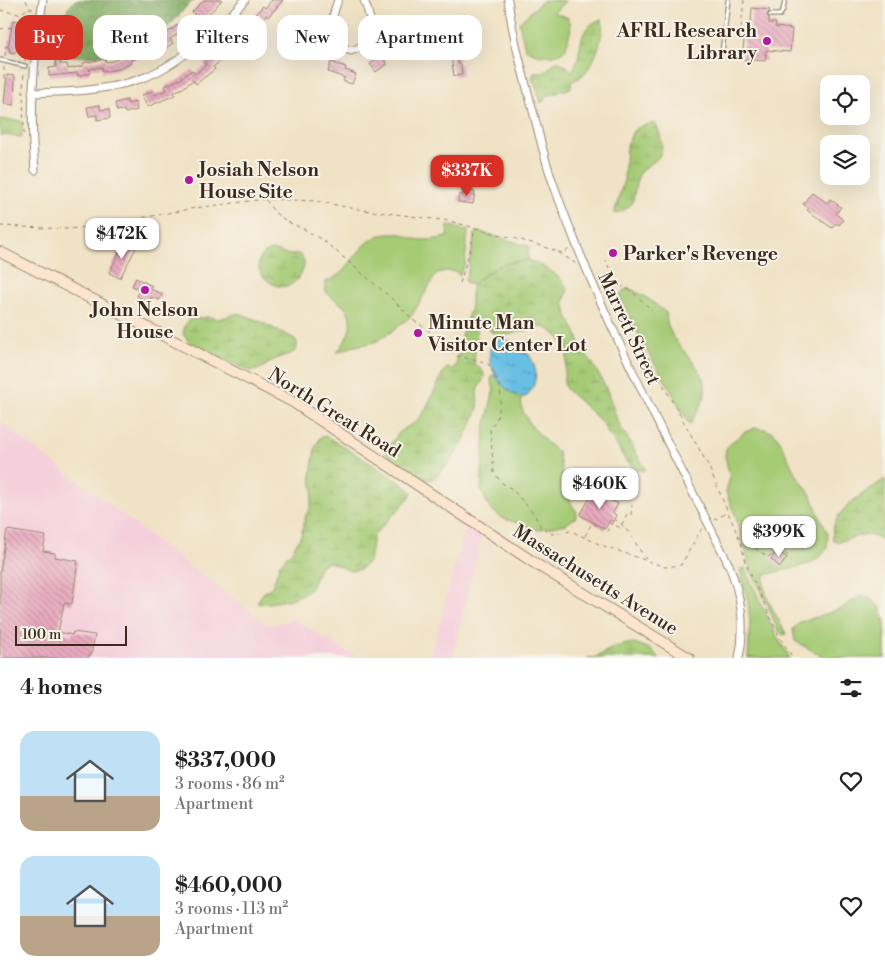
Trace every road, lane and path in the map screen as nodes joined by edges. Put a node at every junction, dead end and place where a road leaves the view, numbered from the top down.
1 (26, 0) edge
2 (43, 0) edge
3 (245, 0) edge
4 (338, 0) edge
5 (364, 0) edge
6 (508, 0) edge
7 (728, 0) edge
8 (744, 0) edge
9 (785, 0) edge
10 (29, 8) junction
11 (34, 8) dead end
12 (0, 10) edge
13 (770, 14) dead end
14 (12, 27) dead end
15 (0, 29) edge
16 (750, 30) dead end
17 (722, 53) dead end
18 (0, 60) edge
19 (26, 60) edge
20 (25, 66) junction
21 (32, 93) junction
22 (33, 147) junction
23 (35, 170) dead end
24 (265, 199) junction
25 (0, 226) edge
26 (475, 228) junction
27 (574, 238) junction
28 (0, 252) edge
29 (557, 252) junction
30 (606, 260) dead end
31 (585, 268) junction
32 (603, 279) junction
33 (460, 283) dead end
34 (614, 293) junction
35 (652, 311) dead end
36 (632, 505) dead end
37 (728, 512) junction
38 (614, 519) dead end
39 (622, 524) junction
40 (708, 524) junction
41 (484, 529) joint
42 (585, 537) junction
43 (756, 548) dead end
44 (788, 556) dead end
45 (646, 559) junction
46 (689, 658) edge
47 (740, 658) edge
48 (793, 658) edge

1 - 10 path
2 - 21 street
3 - 21 street
4 - 5 street
6 - 27 street, Marrett Street
7 - 17 lane
8 - 16 path
9 - 13 lane
10 - 11 path
10 - 12 path
14 - 15 path
18 - 20 lane
19 - 20 path
20 - 22 path
21 - 22 street
22 - 23 street
24 - 25 path
24 - 26 path
24 - 42 path
26 - 29 path
26 - 33 path
27 - 29 path
27 - 31 street, Marrett Street
28 - 41 main road, North Great Road
29 - 31 path
30 - 32 path
31 - 32 path
31 - 40 street, Marrett Street
32 - 34 path
34 - 35 path
34 - 37 path
36 - 39 path
37 - 40 path
37 - 48 path
38 - 39 path
39 - 42 path
39 - 45 path
40 - 45 path
40 - 47 street, Marrett Street
41 - 46 main road, Massachusetts Avenue
42 - 45 path
43 - 44 path

